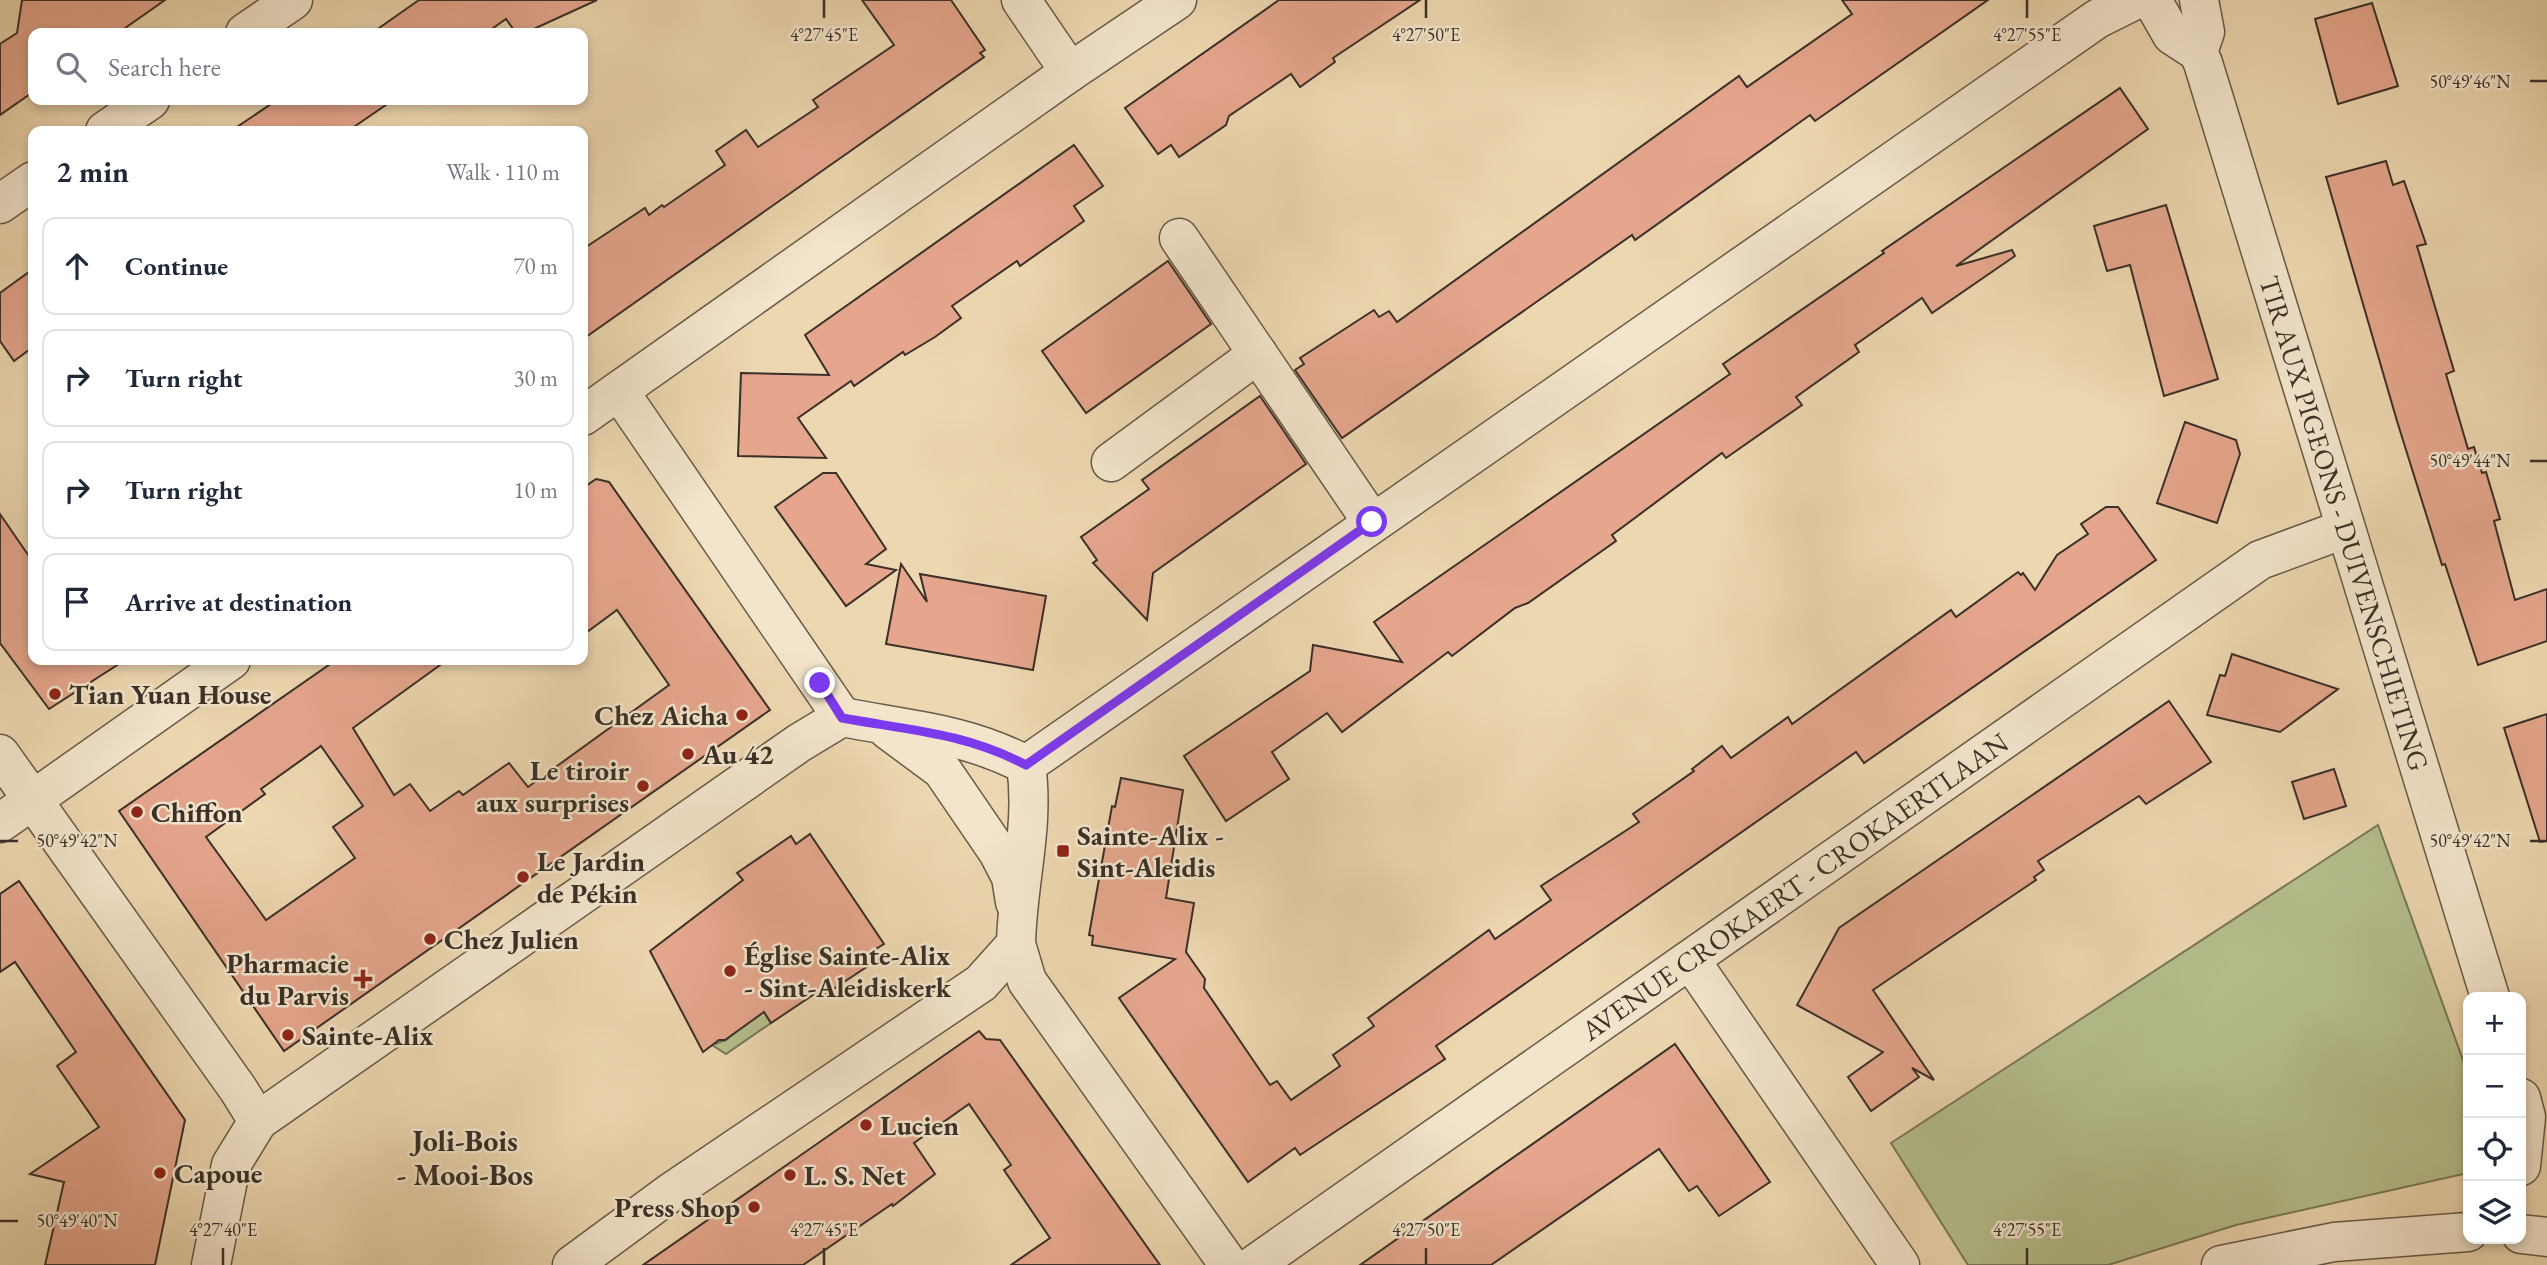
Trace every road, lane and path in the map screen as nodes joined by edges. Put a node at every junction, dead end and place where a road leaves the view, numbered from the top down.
1 (293, 0) edge
2 (1021, 0) edge
3 (1177, 0) edge
4 (2135, 0) edge
5 (2152, 0) edge
6 (2199, 0) edge
7 (252, 28) edge
8 (2198, 52) junction
9 (1070, 72) junction
10 (143, 105) edge
11 (112, 126) edge
12 (28, 185) edge
13 (0, 205) edge
14 (1179, 237) dead end
15 (1258, 354) junction
16 (618, 391) junction
17 (588, 412) edge
18 (1111, 462) dead end
19 (1372, 522) junction
20 (2344, 529) junction
21 (224, 665) edge
22 (842, 718) junction
23 (879, 724) junction
24 (0, 754) edge
25 (1026, 765) junction
26 (31, 801) junction
27 (0, 823) edge
28 (1016, 926) junction
29 (1691, 961) junction
30 (2488, 992) edge
31 (258, 1121) junction
32 (2526, 1235) edge
33 (2547, 1237) edge
34 (2455, 1243) edge
35 (211, 1265) edge
36 (572, 1265) edge
37 (1229, 1265) edge
38 (1254, 1265) edge
39 (1900, 1265) edge
40 (2221, 1265) edge

1 - 7 street
2 - 9 street
3 - 9 street
4 - 19 street
5 - 8 street
6 - 8 street, TIR AUX PIGEONS - DUIVENSCHIETING
8 - 20 street, TIR AUX PIGEONS - DUIVENSCHIETING
9 - 16 street
10 - 11 street
12 - 13 street
14 - 15 street
15 - 18 street
15 - 19 street
16 - 17 street
16 - 22 street
19 - 25 street
20 - 29 street, AVENUE CROKAERT - CROKAERTLAAN
20 - 30 street, TIR AUX PIGEONS - DUIVENSCHIETING
21 - 26 street
22 - 23 street
22 - 31 street
23 - 25 street
23 - 28 street
24 - 26 street
25 - 28 street
26 - 27 street
26 - 31 street
28 - 36 street
28 - 37 street
29 - 38 street, AVENUE CROKAERT - CROKAERTLAAN
29 - 39 street
31 - 35 street
32 - 33 street
34 - 40 street

